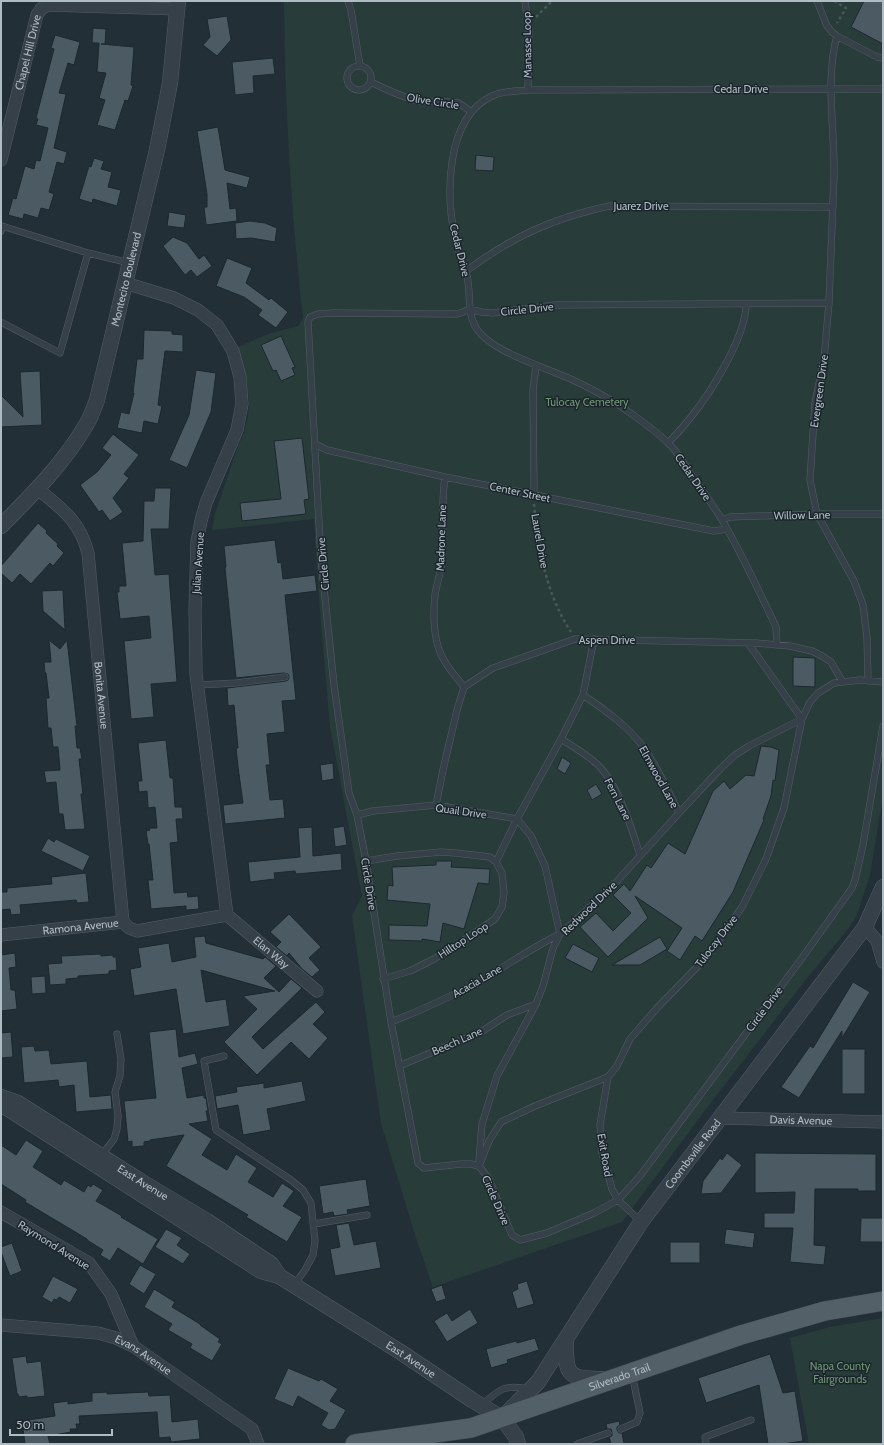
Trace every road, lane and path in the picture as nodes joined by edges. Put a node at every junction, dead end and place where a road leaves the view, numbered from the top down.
1 (348, 1) edge
2 (525, 1) edge
3 (552, 1) edge
4 (817, 1) edge
5 (834, 1) edge
6 (178, 5) edge
7 (528, 23) junction
8 (835, 34) junction
9 (883, 58) edge
10 (360, 66) junction
11 (371, 82) junction
12 (832, 88) junction
13 (883, 89) edge
14 (528, 90) junction
15 (471, 112) junction
16 (1, 160) edge
17 (833, 207) junction
18 (1, 231) edge
19 (88, 253) junction
20 (130, 262) junction
21 (466, 270) junction
22 (125, 283) junction
23 (829, 303) junction
24 (746, 304) junction
25 (470, 308) junction
26 (1, 322) edge
27 (536, 366) junction
28 (668, 443) junction
29 (315, 444) junction
30 (445, 477) junction
31 (38, 489) junction
32 (534, 495) junction
33 (817, 514) junction
34 (883, 514) edge
35 (722, 520) junction
36 (1, 526) edge
37 (727, 529) junction
38 (575, 639) junction
39 (594, 639) junction
40 (748, 643) junction
41 (777, 645) junction
42 (285, 677) dead end
43 (842, 681) junction
44 (868, 681) junction
45 (883, 682) edge
46 (198, 685) junction
47 (464, 687) junction
48 (583, 695) junction
49 (802, 719) junction
50 (883, 726) edge
51 (561, 739) junction
52 (436, 806) junction
53 (679, 813) junction
54 (357, 815) junction
55 (517, 820) junction
56 (640, 855) junction
57 (366, 861) junction
58 (496, 862) junction
59 (883, 888) edge
60 (227, 915) junction
61 (123, 922) junction
62 (865, 927) junction
63 (560, 934) junction
64 (1, 935) edge
65 (880, 940) edge
66 (883, 962) edge
67 (384, 979) junction
68 (316, 991) dead end
69 (536, 1004) junction
70 (391, 1022) junction
71 (117, 1034) dead end
72 (224, 1056) dead end
73 (400, 1066) junction
74 (608, 1077) junction
75 (1, 1097) edge
76 (1, 1102) edge
77 (719, 1118) junction
78 (883, 1122) edge
79 (101, 1156) junction
80 (479, 1166) junction
81 (618, 1200) junction
82 (1, 1212) edge
83 (367, 1215) dead end
84 (641, 1222) junction
85 (314, 1224) junction
86 (279, 1276) junction
87 (294, 1285) junction
88 (883, 1301) edge
89 (2, 1322) edge
90 (566, 1340) junction
91 (133, 1346) junction
92 (632, 1373) junction
93 (612, 1380) junction
94 (530, 1389) junction
95 (481, 1406) junction
96 (502, 1418) junction
97 (751, 1420) dead end
98 (621, 1429) dead end
99 (608, 1434) dead end
100 (258, 1444) edge
101 (355, 1444) edge
102 (518, 1444) edge
103 (577, 1444) edge
104 (706, 1444) edge

1 - 10 lane
2 - 7 lane, Manasse Loop
3 - 7 path
4 - 8 lane
5 - 8 path
6 - 16 street, Chapel Hill Drive
6 - 20 street, Montecito Boulevard
7 - 14 lane, Manasse Loop
8 - 9 lane
8 - 12 lane, Evergreen Drive
10 - 11 lane
10 - 11 lane
11 - 15 lane, Olive Circle
12 - 13 lane, Cedar Drive
12 - 14 lane, Cedar Drive
12 - 17 lane, Evergreen Drive
14 - 15 lane, Cedar Drive
15 - 21 lane, Cedar Drive
17 - 21 lane, Juarez Drive
17 - 23 lane, Evergreen Drive
18 - 19 lane
19 - 20 lane
19 - 26 lane
20 - 22 street, Montecito Boulevard
21 - 25 lane, Cedar Drive
22 - 31 street, Montecito Boulevard
22 - 46 street, Julian Avenue
23 - 24 lane, Circle Drive
23 - 33 lane, Evergreen Drive
24 - 25 lane, Circle Drive
24 - 28 lane
25 - 27 lane, Cedar Drive
25 - 29 lane, Circle Drive
27 - 28 lane, Cedar Drive
27 - 32 lane
28 - 35 lane, Cedar Drive
29 - 30 lane, Center Street
29 - 54 lane, Circle Drive
30 - 32 lane, Center Street
30 - 47 lane, Madrone Lane
31 - 36 street, Montecito Boulevard
31 - 61 street, Bonita Avenue
32 - 37 lane, Center Street
32 - 38 path, Laurel Drive
33 - 34 lane, Willow Lane
33 - 35 lane, Willow Lane
33 - 44 lane, Evergreen Drive
35 - 37 lane, Cedar Drive
37 - 41 lane, Cedar Drive
38 - 39 lane, Aspen Drive
38 - 47 lane, Aspen Drive
39 - 40 lane, Aspen Drive
39 - 48 lane
40 - 41 lane, Aspen Drive
40 - 49 lane
41 - 43 lane, Aspen Drive
42 - 46 lane
43 - 44 lane, Tulocay Drive
43 - 49 lane, Tulocay Drive
44 - 45 lane, Tulocay Drive
46 - 60 street, Julian Avenue
47 - 52 lane
48 - 51 lane
48 - 53 lane, Elmwood Lane
49 - 53 lane, Redwood Drive
49 - 74 lane, Tulocay Drive
50 - 81 lane, Circle Drive
51 - 55 lane
51 - 56 lane, Fern Lane
52 - 54 lane, Quail Drive
52 - 55 lane, Quail Drive
53 - 56 lane, Redwood Drive
54 - 57 lane, Circle Drive
55 - 58 lane
55 - 63 lane
56 - 63 lane, Redwood Drive
57 - 58 lane
57 - 67 lane, Circle Drive
58 - 67 lane, Hilltop Loop
59 - 62 street, Coombsville Road
60 - 61 street, Ramona Avenue
60 - 68 street, Elan Way
61 - 64 street, Ramona Avenue
62 - 65 street
62 - 77 street, Coombsville Road
63 - 69 lane, Redwood Drive
63 - 70 lane, Acacia Lane
65 - 66 street
67 - 70 lane, Circle Drive
69 - 73 lane, Beech Lane
69 - 80 lane, Redwood Drive
70 - 73 lane, Circle Drive
71 - 79 lane
72 - 85 lane
73 - 80 lane, Circle Drive
74 - 80 lane
74 - 81 lane, Exit Road
75 - 79 street, East Avenue
76 - 86 street, East Avenue
77 - 78 street, Davis Avenue
77 - 84 street, Coombsville Road
79 - 86 street, East Avenue
80 - 81 lane, Circle Drive
81 - 84 lane, Exit Road
82 - 91 street, Raymond Avenue
83 - 85 lane
84 - 90 street, Coombsville Road
85 - 87 lane
86 - 87 street, East Avenue
87 - 95 street, East Avenue
88 - 92 main road, Silverado Trail
89 - 91 street, Evans Avenue
90 - 93 street
90 - 94 street, Coombsville Road
91 - 100 street, Evans Avenue
92 - 93 main road, Silverado Trail
92 - 98 lane
93 - 96 main road, Silverado Trail
94 - 95 lane
94 - 96 street, Coombsville Road
95 - 96 street, East Avenue
96 - 101 main road, Silverado Trail
96 - 102 street
97 - 104 lane
99 - 103 lane

